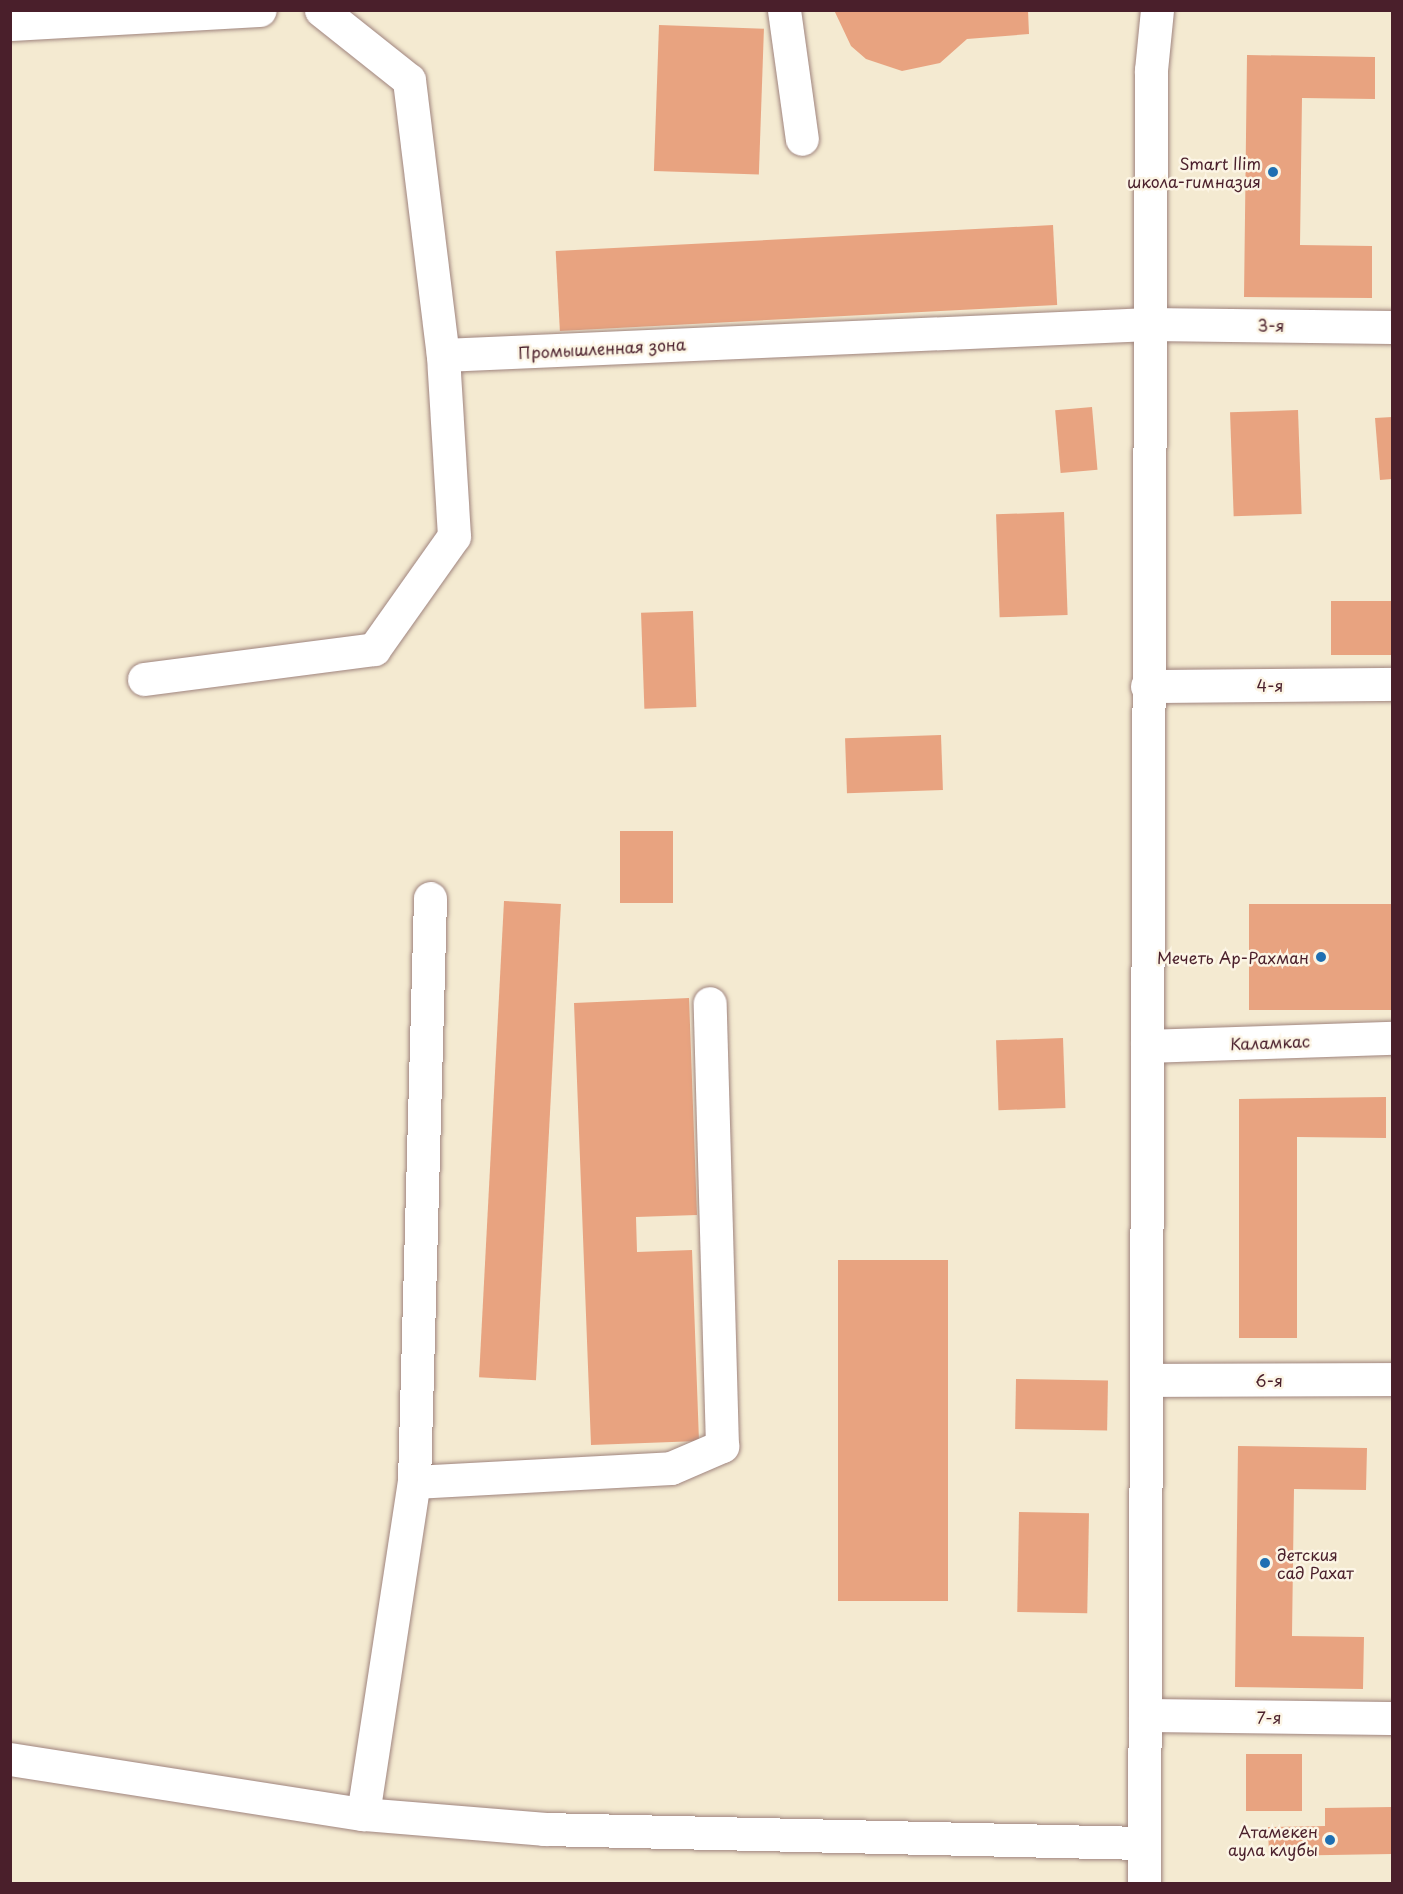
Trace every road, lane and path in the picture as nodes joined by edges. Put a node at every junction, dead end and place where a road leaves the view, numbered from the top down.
1 (260, 10) edge
2 (321, 10) edge
3 (784, 10) edge
4 (1158, 10) edge
5 (10, 24) edge
6 (802, 139) dead end
7 (1149, 324) junction
8 (1392, 327) edge
9 (443, 354) junction
10 (144, 679) dead end
11 (1392, 684) edge
12 (1147, 686) junction
13 (430, 898) dead end
14 (710, 1003) dead end
15 (1392, 1038) edge
16 (1147, 1046) junction
17 (1392, 1379) edge
18 (1146, 1380) junction
19 (414, 1482) junction
20 (1145, 1715) junction
21 (1392, 1718) edge
22 (10, 1759) edge
23 (363, 1814) junction
24 (1144, 1843) junction
25 (1144, 1884) edge

1 - 5 street
2 - 9 street
3 - 6 street
4 - 7 street
7 - 8 street, 3-я
7 - 9 street, Промышленная зона
7 - 12 street
9 - 10 street
11 - 12 street, 4-я
12 - 16 street
13 - 19 street
14 - 19 street
15 - 16 street, Каламкас
16 - 18 street
17 - 18 street, 6-я
18 - 20 street
19 - 23 street
20 - 21 street, 7-я
20 - 24 street
22 - 23 street
23 - 24 street
24 - 25 street

